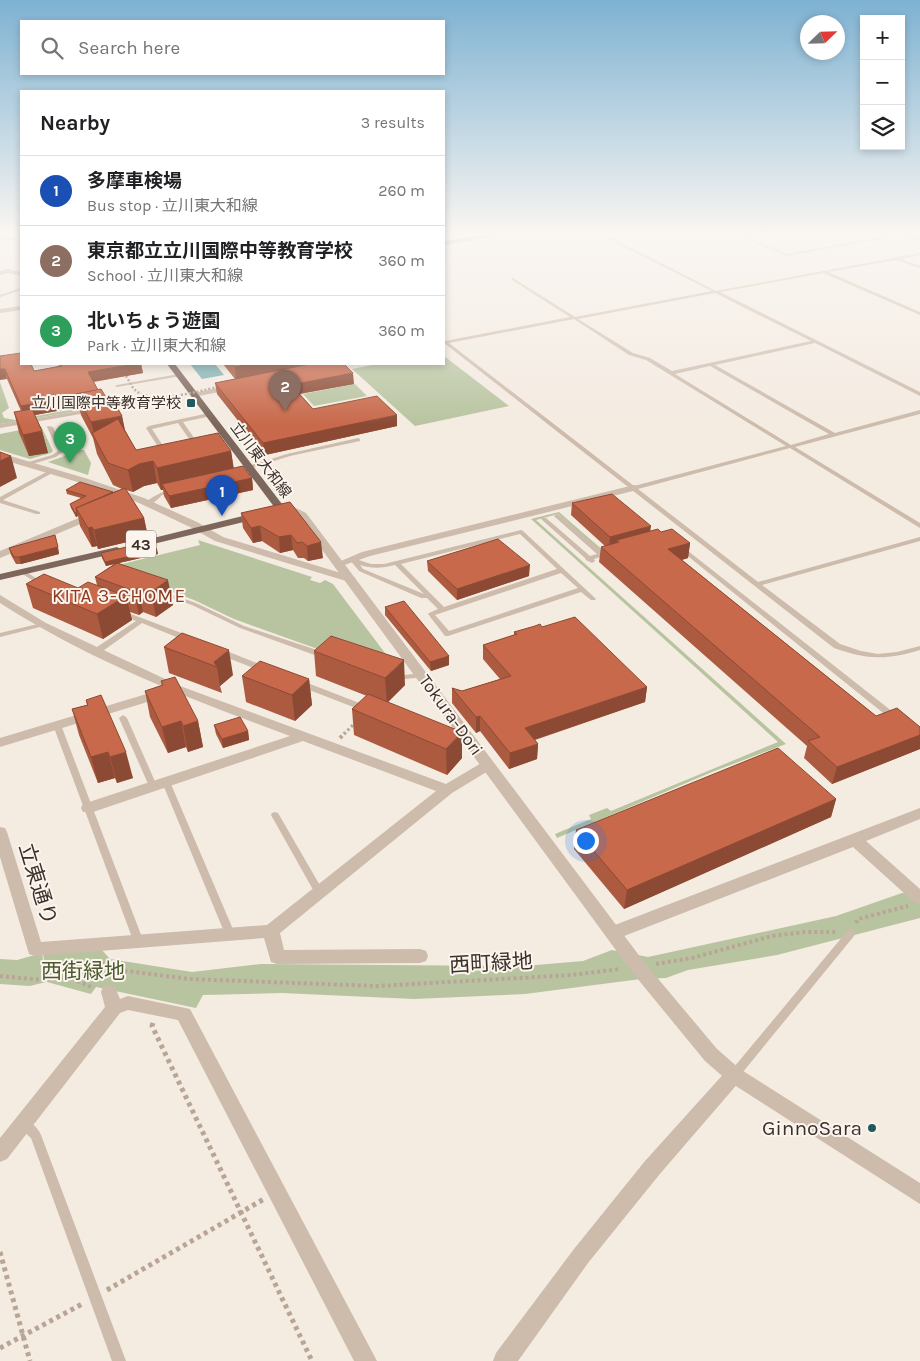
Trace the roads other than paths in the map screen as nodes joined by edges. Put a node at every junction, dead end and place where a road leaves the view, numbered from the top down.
1 (543, 298) edge
2 (685, 298) edge
3 (726, 298) edge
4 (882, 298) edge
5 (20, 308) edge
6 (0, 311) edge
7 (920, 314) edge
8 (575, 318) junction
9 (814, 342) junction
10 (710, 364) junction
11 (172, 365) edge
12 (670, 372) junction
13 (179, 375) junction
14 (244, 384) edge
15 (117, 386) dead end
16 (194, 394) junction
17 (920, 394) edge
18 (141, 400) dead end
19 (102, 409) edge
20 (93, 410) edge
21 (920, 412) edge
22 (209, 415) junction
23 (180, 422) junction
24 (0, 426) edge
25 (50, 427) dead end
26 (834, 435) junction
27 (358, 440) dead end
28 (196, 445) edge
29 (788, 447) junction
30 (164, 453) edge
31 (0, 456) edge
32 (27, 464) junction
33 (52, 471) junction
34 (249, 472) junction
35 (634, 488) junction
36 (178, 490) edge
37 (132, 499) junction
38 (0, 500) edge
39 (146, 504) junction
40 (281, 510) junction
41 (38, 514) dead end
42 (557, 516) dead end
43 (544, 519) dead end
44 (920, 526) edge
45 (203, 529) junction
46 (920, 539) edge
47 (675, 543) edge
48 (621, 550) edge
49 (0, 554) edge
50 (602, 555) junction
51 (353, 560) junction
52 (397, 563) junction
53 (339, 564) junction
54 (562, 570) junction
55 (23, 572) junction
56 (0, 577) edge
57 (350, 579) junction
58 (756, 584) junction
59 (46, 585) edge
60 (149, 589) edge
61 (582, 589) junction
62 (428, 596) junction
63 (0, 598) edge
64 (593, 599) dead end
65 (116, 610) edge
66 (443, 610) junction
67 (142, 620) junction
68 (42, 625) junction
69 (0, 635) edge
70 (196, 642) edge
71 (920, 648) edge
72 (214, 649) edge
73 (97, 651) junction
74 (331, 657) edge
75 (268, 670) edge
76 (421, 675) junction
77 (390, 676) edge
78 (296, 681) edge
79 (176, 689) junction
80 (368, 710) edge
81 (124, 718) dead end
82 (57, 726) junction
83 (905, 726) edge
84 (301, 737) junction
85 (0, 743) edge
86 (488, 765) junction
87 (159, 784) junction
88 (447, 790) junction
89 (88, 808) junction
90 (920, 812) edge
91 (275, 815) dead end
92 (0, 832) edge
93 (855, 840) junction
94 (319, 892) junction
95 (916, 902) edge
96 (271, 931) junction
97 (613, 933) junction
98 (851, 933) road end
99 (230, 934) junction
100 (138, 940) junction
101 (420, 956) dead end
102 (734, 1075) junction
103 (24, 1123) junction
104 (0, 1153) edge
105 (920, 1194) edge
106 (119, 1361) edge
107 (366, 1361) edge
108 (504, 1361) edge

1 - 8 lane
2 - 8 lane
3 - 9 lane
4 - 7 lane
5 - 6 street
8 - 12 lane
8 - 35 lane
9 - 10 lane
9 - 17 lane
10 - 12 lane
10 - 26 lane
11 - 13 main road, 立川東大和線
12 - 29 lane
13 - 15 lane
13 - 16 main road, 立川東大和線
14 - 16 street
16 - 22 main road, 立川東大和線
18 - 19 lane
20 - 24 lane
21 - 26 lane
22 - 23 lane
22 - 34 main road, 立川東大和線
23 - 28 lane
23 - 30 lane
25 - 32 lane
26 - 29 lane
27 - 34 lane
29 - 35 lane
29 - 44 lane
31 - 32 street
32 - 33 street
33 - 37 street
33 - 38 lane
34 - 40 main road, 立川東大和線
35 - 51 street
35 - 58 lane
36 - 39 lane
37 - 39 street
37 - 49 street
38 - 41 lane
39 - 45 street
40 - 45 main road, 立川東大和線 / 43
40 - 53 street, Tokura-Dori
42 - 50 lane
43 - 50 lane
45 - 55 main road, 立川東大和線 / 43
45 - 57 street
46 - 58 lane
47 - 83 lane
48 - 50 lane
51 - 52 lane
51 - 53 street
51 - 62 lane
52 - 54 lane
52 - 62 lane
53 - 57 street, Tokura-Dori
54 - 61 lane
54 - 66 lane
55 - 56 main road, 立川東大和線 / 43
55 - 59 lane
57 - 76 street, Tokura-Dori
58 - 71 lane
60 - 74 lane
61 - 64 lane
61 - 66 lane
62 - 66 lane
63 - 68 street
65 - 67 lane
67 - 70 lane
67 - 73 lane
68 - 69 lane
68 - 73 street
72 - 75 lane
73 - 79 street
76 - 77 lane
76 - 86 street, Tokura-Dori
78 - 80 lane
79 - 82 street
79 - 84 street
81 - 87 lane
82 - 85 street
82 - 89 lane
84 - 87 street
84 - 88 street
86 - 88 street
86 - 97 street, Tokura-Dori
87 - 89 street
87 - 99 lane
88 - 94 street
89 - 100 lane
90 - 93 street
91 - 94 lane
92 - 100 street, 立東通り
93 - 95 street
93 - 97 street
94 - 96 street
96 - 99 street
96 - 101 street
97 - 102 street, Tokura-Dori
98 - 102 lane
99 - 100 street
102 - 105 street
102 - 108 street
103 - 104 street
103 - 106 lane
103 - 107 street

